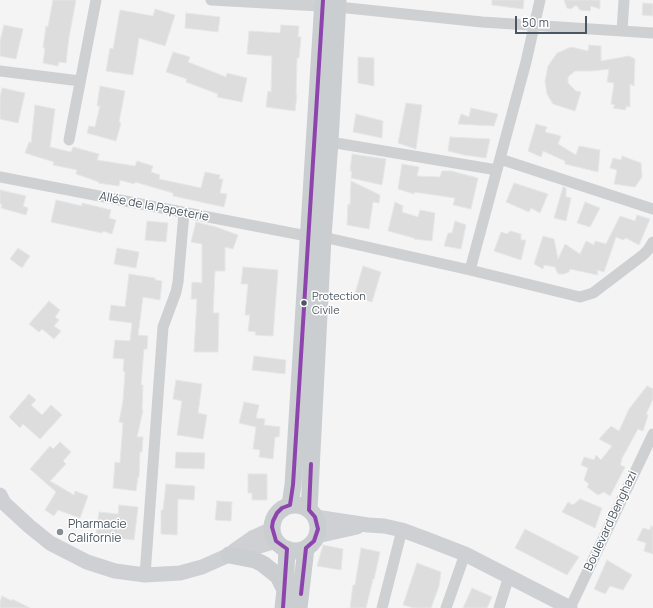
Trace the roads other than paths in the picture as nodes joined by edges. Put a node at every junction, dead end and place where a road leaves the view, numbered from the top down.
1 (96, 0) edge
2 (211, 0) edge
3 (540, 0) edge
4 (624, 0) edge
5 (330, 3) edge
6 (535, 26) junction
7 (622, 31) junction
8 (653, 33) edge
9 (0, 71) edge
10 (80, 81) junction
11 (69, 140) dead end
12 (330, 142) junction
13 (500, 159) junction
14 (497, 170) junction
15 (0, 177) edge
16 (653, 209) edge
17 (184, 213) junction
18 (315, 236) junction
19 (653, 242) edge
20 (470, 270) junction
21 (653, 434) edge
22 (1, 501) edge
23 (290, 505) junction
24 (312, 513) junction
25 (368, 525) junction
26 (402, 530) junction
27 (278, 540) junction
28 (312, 542) junction
29 (465, 554) junction
30 (229, 555) junction
31 (145, 575) junction
32 (509, 576) junction
33 (285, 590) junction
34 (282, 608) edge
35 (299, 608) edge
36 (382, 608) edge
37 (446, 608) edge
38 (499, 608) edge
39 (570, 608) edge

1 - 10 street
2 - 5 street
3 - 6 street
4 - 7 street
5 - 6 street
5 - 12 main road
5 - 18 main road
6 - 7 street
6 - 13 street
7 - 8 street
9 - 10 street
10 - 11 street
12 - 14 street
12 - 18 main road
13 - 14 street
13 - 16 street
14 - 20 street
15 - 17 street, Allée de la Papeterie
17 - 18 street, Allée de la Papeterie
17 - 31 street
18 - 20 street, Allée de la Papeterie
18 - 23 main road
18 - 24 main road
19 - 20 street, Allée de la Papeterie
21 - 39 street, Boulevard Benghazi
22 - 31 main road
23 - 24 main road
23 - 27 main road
24 - 25 main road
24 - 28 main road
25 - 26 main road
25 - 28 main road
26 - 29 main road
26 - 36 street
27 - 28 main road
27 - 30 main road
27 - 33 main road
28 - 35 main road
29 - 32 main road
29 - 37 street
30 - 31 main road
30 - 33 main road
32 - 38 street
32 - 39 main road
33 - 34 main road

